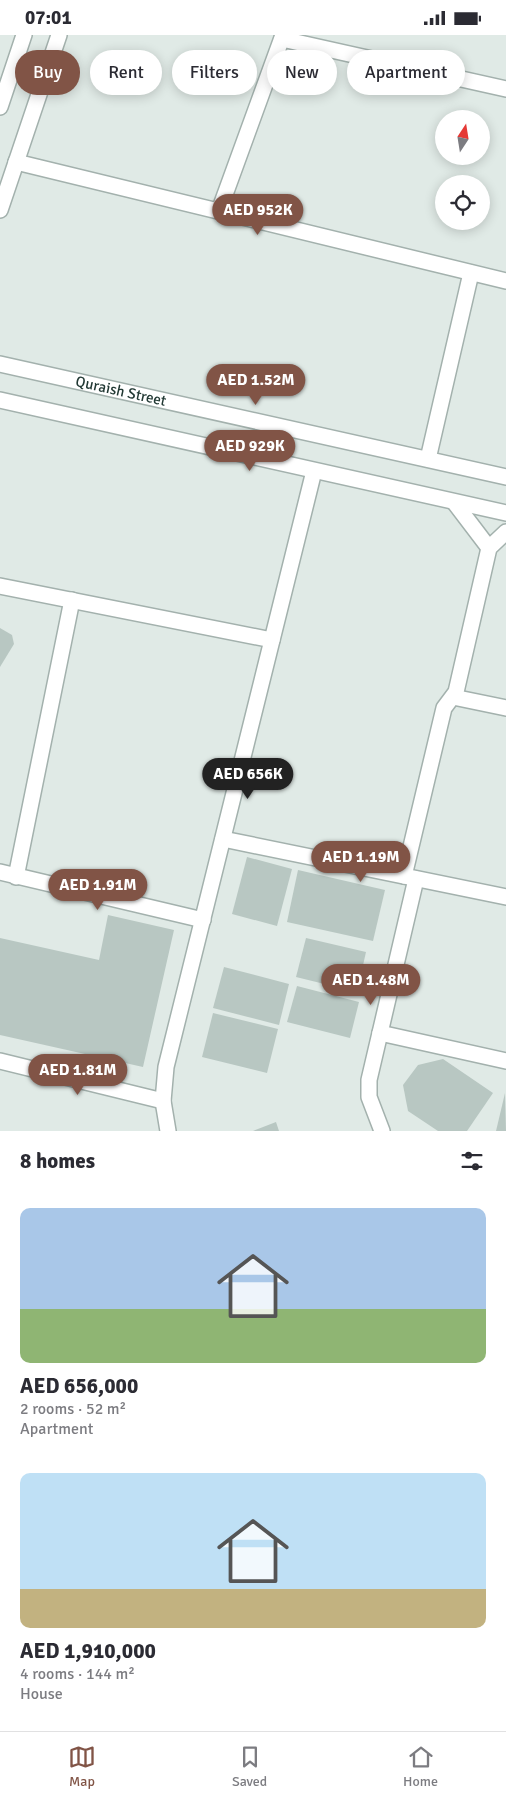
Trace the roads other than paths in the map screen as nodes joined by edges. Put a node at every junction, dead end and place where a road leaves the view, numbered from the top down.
1 (24, 35) edge
2 (59, 35) edge
3 (283, 37) edge
4 (506, 89) edge
5 (0, 107) edge
6 (16, 163) junction
7 (0, 209) edge
8 (219, 211) junction
9 (471, 273) junction
10 (506, 281) edge
11 (1, 363) edge
12 (0, 400) edge
13 (428, 459) junction
14 (314, 471) junction
15 (506, 477) edge
16 (454, 501) junction
17 (506, 513) edge
18 (506, 532) edge
19 (488, 548) junction
20 (0, 586) edge
21 (72, 600) junction
22 (272, 639) junction
23 (453, 697) junction
24 (506, 708) edge
25 (223, 839) junction
26 (0, 872) edge
27 (16, 877) junction
28 (410, 878) junction
29 (506, 897) edge
30 (203, 920) junction
31 (380, 1033) junction
32 (0, 1061) edge
33 (506, 1061) edge
34 (163, 1101) junction
35 (168, 1131) edge
36 (382, 1131) edge

1 - 5 street
2 - 6 street
3 - 4 street
3 - 8 street
6 - 7 street
6 - 8 street
8 - 9 street
9 - 10 street
9 - 13 street
11 - 13 street, Quraish Street
12 - 14 street
13 - 15 street, Quraish Street
14 - 16 street
14 - 22 street
16 - 17 street
16 - 19 street
18 - 19 street
19 - 23 street
20 - 21 street
21 - 22 street
21 - 27 street
22 - 25 street
23 - 24 street
23 - 28 street
25 - 28 street
25 - 30 street
26 - 27 street
27 - 30 street
28 - 29 street
28 - 31 street
30 - 34 street
31 - 33 street
31 - 36 street
32 - 34 street
34 - 35 street

